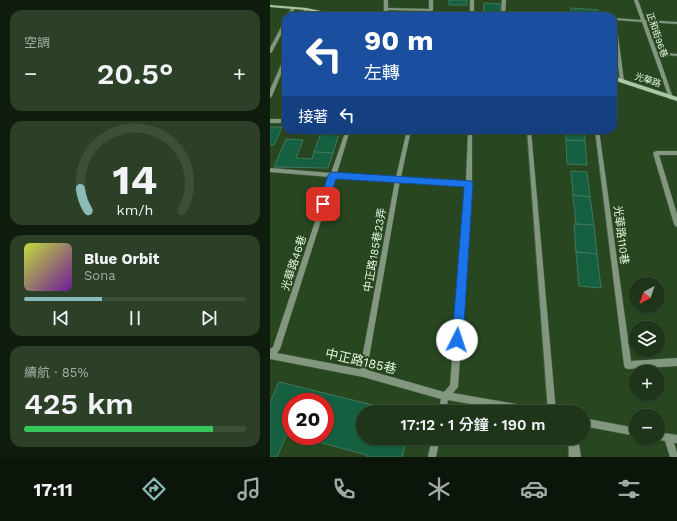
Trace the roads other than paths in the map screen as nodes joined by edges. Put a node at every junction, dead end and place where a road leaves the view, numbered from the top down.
1 (386, 0) edge
2 (431, 0) edge
3 (472, 0) edge
4 (504, 0) edge
5 (636, 0) edge
6 (270, 6) edge
7 (293, 8) junction
8 (306, 9) junction
9 (386, 9) joint
10 (291, 12) edge
11 (305, 12) edge
12 (321, 12) edge
13 (472, 12) edge
14 (503, 12) edge
15 (617, 19) edge
16 (644, 21) junction
17 (677, 23) edge
18 (282, 29) edge
19 (617, 42) edge
20 (270, 52) edge
21 (655, 53) junction
22 (677, 55) edge
23 (282, 67) edge
24 (617, 79) edge
25 (622, 81) junction
26 (270, 96) edge
27 (674, 98) edge
28 (270, 121) edge
29 (282, 121) edge
30 (347, 134) edge
31 (409, 134) edge
32 (470, 134) edge
33 (529, 134) edge
34 (598, 134) edge
35 (677, 153) edge
36 (271, 171) edge
37 (332, 175) junction
38 (398, 179) junction
39 (469, 184) junction
40 (677, 224) edge
41 (270, 354) edge
42 (677, 362) edge
43 (363, 373) junction
44 (445, 396) junction
45 (443, 405) edge
46 (498, 405) edge
47 (551, 405) edge
48 (590, 423) edge
49 (629, 431) edge
50 (665, 437) edge
51 (668, 438) junction
52 (677, 439) edge
53 (435, 445) edge
54 (574, 445) edge
55 (432, 457) edge
56 (576, 457) edge
57 (674, 457) edge

1 - 9 lane
2 - 9 lane
3 - 13 lane
4 - 14 lane
5 - 16 lane, 正和街96巷
6 - 7 street
7 - 8 street
7 - 10 lane
8 - 11 lane
8 - 12 street
15 - 16 lane
16 - 17 lane
16 - 21 lane, 正和街96巷
18 - 20 lane
19 - 25 lane
21 - 22 lane
21 - 27 lane, 正和街96巷
23 - 26 lane
24 - 25 street, 光華路
25 - 27 street, 光華路
28 - 29 lane
30 - 37 lane, 光華路46巷
31 - 38 lane, 中正路185巷23弄
32 - 39 lane
33 - 47 lane
34 - 42 lane, 光華路110巷
35 - 40 lane
36 - 37 lane
37 - 38 lane
37 - 41 lane, 光華路46巷
38 - 39 lane
38 - 43 lane, 中正路185巷23弄
39 - 44 lane
41 - 43 lane, 中正路185巷
43 - 44 lane, 中正路185巷
44 - 45 lane
44 - 46 lane, 中正路185巷
48 - 49 lane
50 - 51 lane
51 - 52 lane
51 - 57 lane
53 - 55 lane
54 - 56 street

